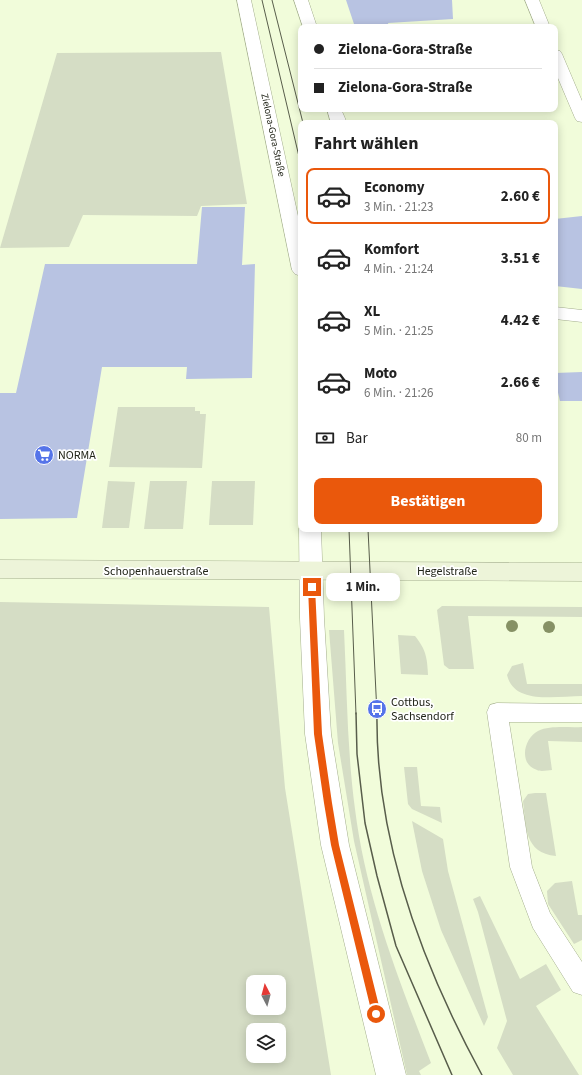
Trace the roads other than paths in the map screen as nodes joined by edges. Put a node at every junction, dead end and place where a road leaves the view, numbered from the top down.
1 (244, 0) edge
2 (302, 0) edge
3 (532, 0) edge
4 (309, 24) edge
5 (542, 24) edge
6 (558, 61) edge
7 (582, 118) edge
8 (298, 256) edge
9 (558, 313) edge
10 (582, 316) edge
11 (310, 532) edge
12 (0, 569) edge
13 (311, 571) junction
14 (582, 572) edge
15 (582, 713) edge
16 (582, 983) edge
17 (391, 1075) edge

1 - 8 street, Zielona-Gora-Straße
2 - 4 street
3 - 5 street
6 - 7 street
9 - 10 street
11 - 13 street
12 - 13 street, Schopenhauerstraße
13 - 14 street, Hegelstraße
13 - 17 street
15 - 16 lane

